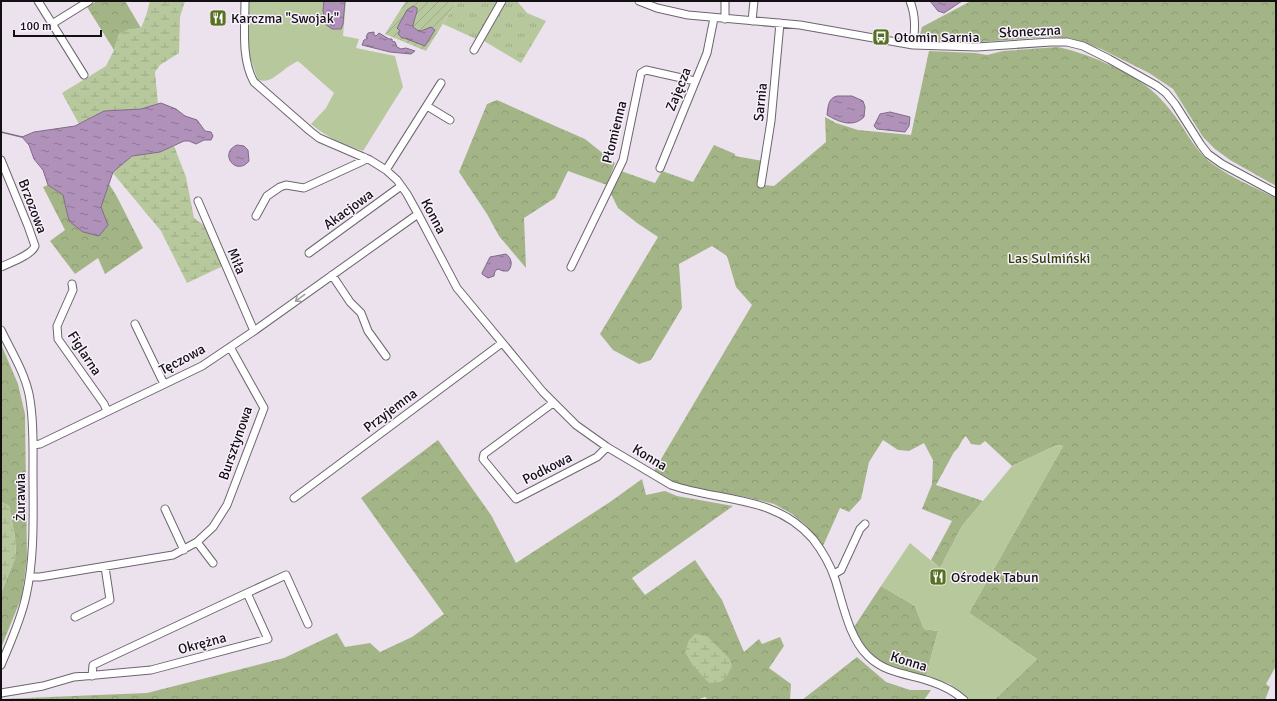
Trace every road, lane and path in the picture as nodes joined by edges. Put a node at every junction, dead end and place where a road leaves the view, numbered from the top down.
1 (38, 1) edge
2 (89, 1) edge
3 (245, 1) edge
4 (502, 1) edge
5 (639, 1) edge
6 (725, 1) edge
7 (754, 1) edge
8 (910, 1) edge
9 (714, 18) junction
10 (725, 19) junction
11 (752, 21) junction
12 (780, 23) junction
13 (52, 24) junction
14 (913, 45) junction
15 (474, 50) dead end
16 (84, 75) dead end
17 (695, 81) junction
18 (441, 83) dead end
19 (426, 106) junction
20 (450, 120) dead end
21 (364, 157) junction
22 (1, 160) edge
23 (660, 168) dead end
24 (386, 170) junction
25 (761, 184) dead end
26 (402, 186) junction
27 (1276, 193) edge
28 (198, 201) dead end
29 (418, 214) junction
30 (256, 216) dead end
31 (309, 253) dead end
32 (1, 266) edge
33 (572, 267) dead end
34 (332, 275) junction
35 (72, 284) dead end
36 (135, 324) dead end
37 (1, 330) edge
38 (254, 331) junction
39 (502, 343) junction
40 (230, 347) junction
41 (386, 356) dead end
42 (164, 384) junction
43 (553, 403) junction
44 (107, 411) junction
45 (33, 445) junction
46 (607, 447) junction
47 (294, 498) dead end
48 (165, 509) dead end
49 (865, 524) dead end
50 (197, 542) junction
51 (184, 550) junction
52 (213, 563) dead end
53 (105, 567) junction
54 (834, 574) junction
55 (30, 577) junction
56 (247, 593) junction
57 (75, 617) dead end
58 (308, 624) dead end
59 (1, 665) edge
60 (92, 676) junction
61 (1, 693) edge
62 (964, 700) edge

1 - 13 street
2 - 13 street
3 - 21 street, Konna
4 - 15 street
5 - 9 street, Słoneczna
6 - 10 street
7 - 11 street
8 - 14 street
9 - 10 street, Słoneczna
9 - 17 street, Zajęcza
10 - 11 street, Słoneczna
11 - 12 street, Słoneczna
12 - 14 street, Słoneczna
12 - 25 street, Sarnia
13 - 16 street
14 - 27 street, Słoneczna
17 - 23 street, Zajęcza
17 - 33 street, Płomienna
18 - 19 street
19 - 20 street
19 - 24 street
21 - 24 street, Konna
21 - 30 street
22 - 32 street, Brzozowa
24 - 26 street, Konna
26 - 29 street, Konna
26 - 31 street, Akacjowa
28 - 38 street, Miła
29 - 34 street, Tęczowa
29 - 39 street, Konna
34 -> 38 street, Tęczowa
34 - 41 street
35 - 44 street, Figlarna
36 - 42 street
37 - 45 street, Żurawia
38 - 40 street, Tęczowa
39 - 43 street, Konna
39 - 47 street, Przyjemna
40 - 42 street, Tęczowa
40 - 50 street, Bursztynowa
42 - 44 street, Tęczowa
43 - 46 street, Konna
43 - 46 street, Podkowa
44 - 45 street, Tęczowa
45 - 55 street, Żurawia
46 - 54 street, Konna
48 - 51 street
49 - 54 street
50 - 51 street, Bursztynowa
50 - 52 street
51 - 53 street, Bursztynowa
53 - 55 street, Bursztynowa
53 - 57 street
54 - 62 street, Konna
55 - 59 street, Żurawia
56 - 58 street, Okrężna
56 - 60 street, Okrężna
56 - 60 street, Okrężna
60 - 61 street, Okrężna

